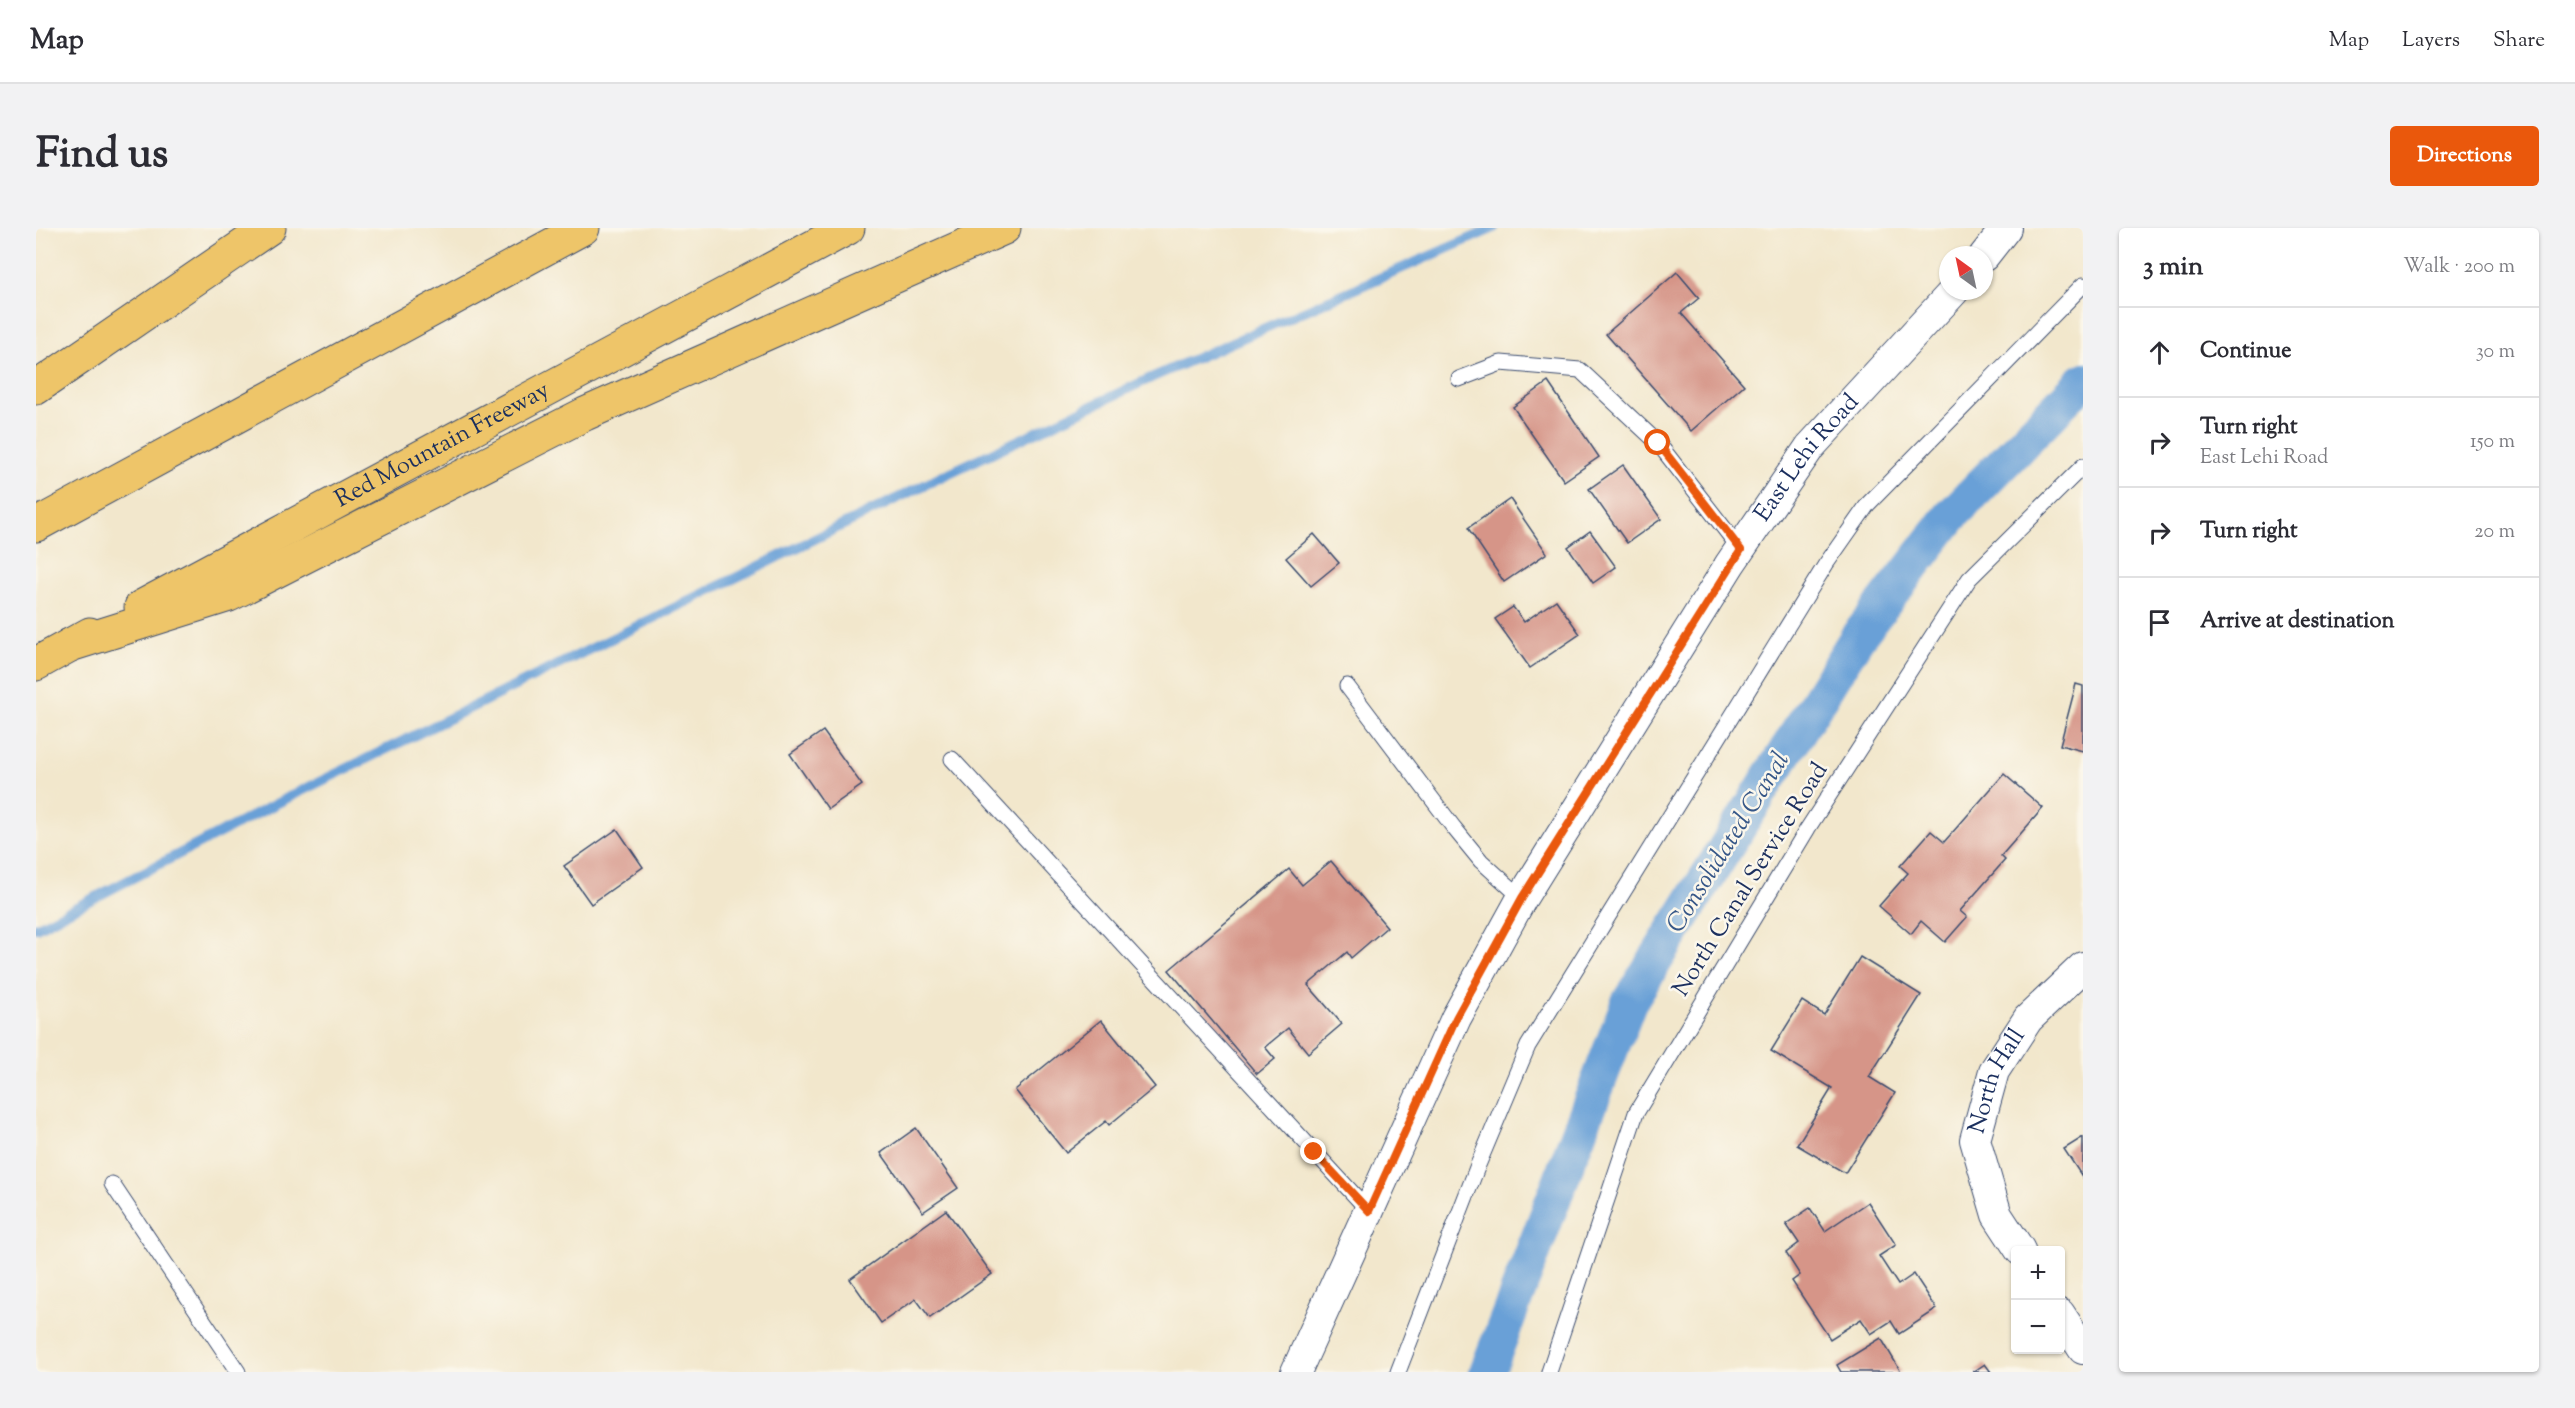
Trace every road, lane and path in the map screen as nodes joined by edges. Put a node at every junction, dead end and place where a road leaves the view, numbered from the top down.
1 (269, 228) edge
2 (582, 228) edge
3 (848, 228) edge
4 (1004, 228) edge
5 (2006, 228) edge
6 (1992, 246) edge
7 (2083, 285) edge
8 (1946, 300) edge
9 (1459, 379) dead end
10 (36, 388) edge
11 (2083, 465) edge
12 (36, 525) edge
13 (1741, 550) junction
14 (70, 645) junction
15 (36, 664) edge
16 (1347, 686) dead end
17 (952, 759) dead end
18 (1522, 898) junction
19 (2083, 967) edge
20 (112, 1185) dead end
21 (1369, 1211) junction
22 (2017, 1246) edge
23 (2065, 1320) edge
24 (2083, 1349) edge
25 (238, 1372) edge
26 (1296, 1372) edge
27 (1398, 1372) edge
28 (1549, 1372) edge

1 - 10 highway
2 - 12 highway
3 - 14 highway, Red Mountain Freeway
4 - 14 highway
5 - 6 street
7 - 27 lane
8 - 13 street, East Lehi Road
9 - 13 lane
11 - 28 lane, North Canal Service Road
13 - 18 street, East Lehi Road
14 - 15 highway, Red Mountain Freeway
16 - 18 lane
17 - 21 lane
18 - 21 street, East Lehi Road
19 - 22 street, North Hall
20 - 25 lane
21 - 26 street, East Lehi Road
23 - 24 street

